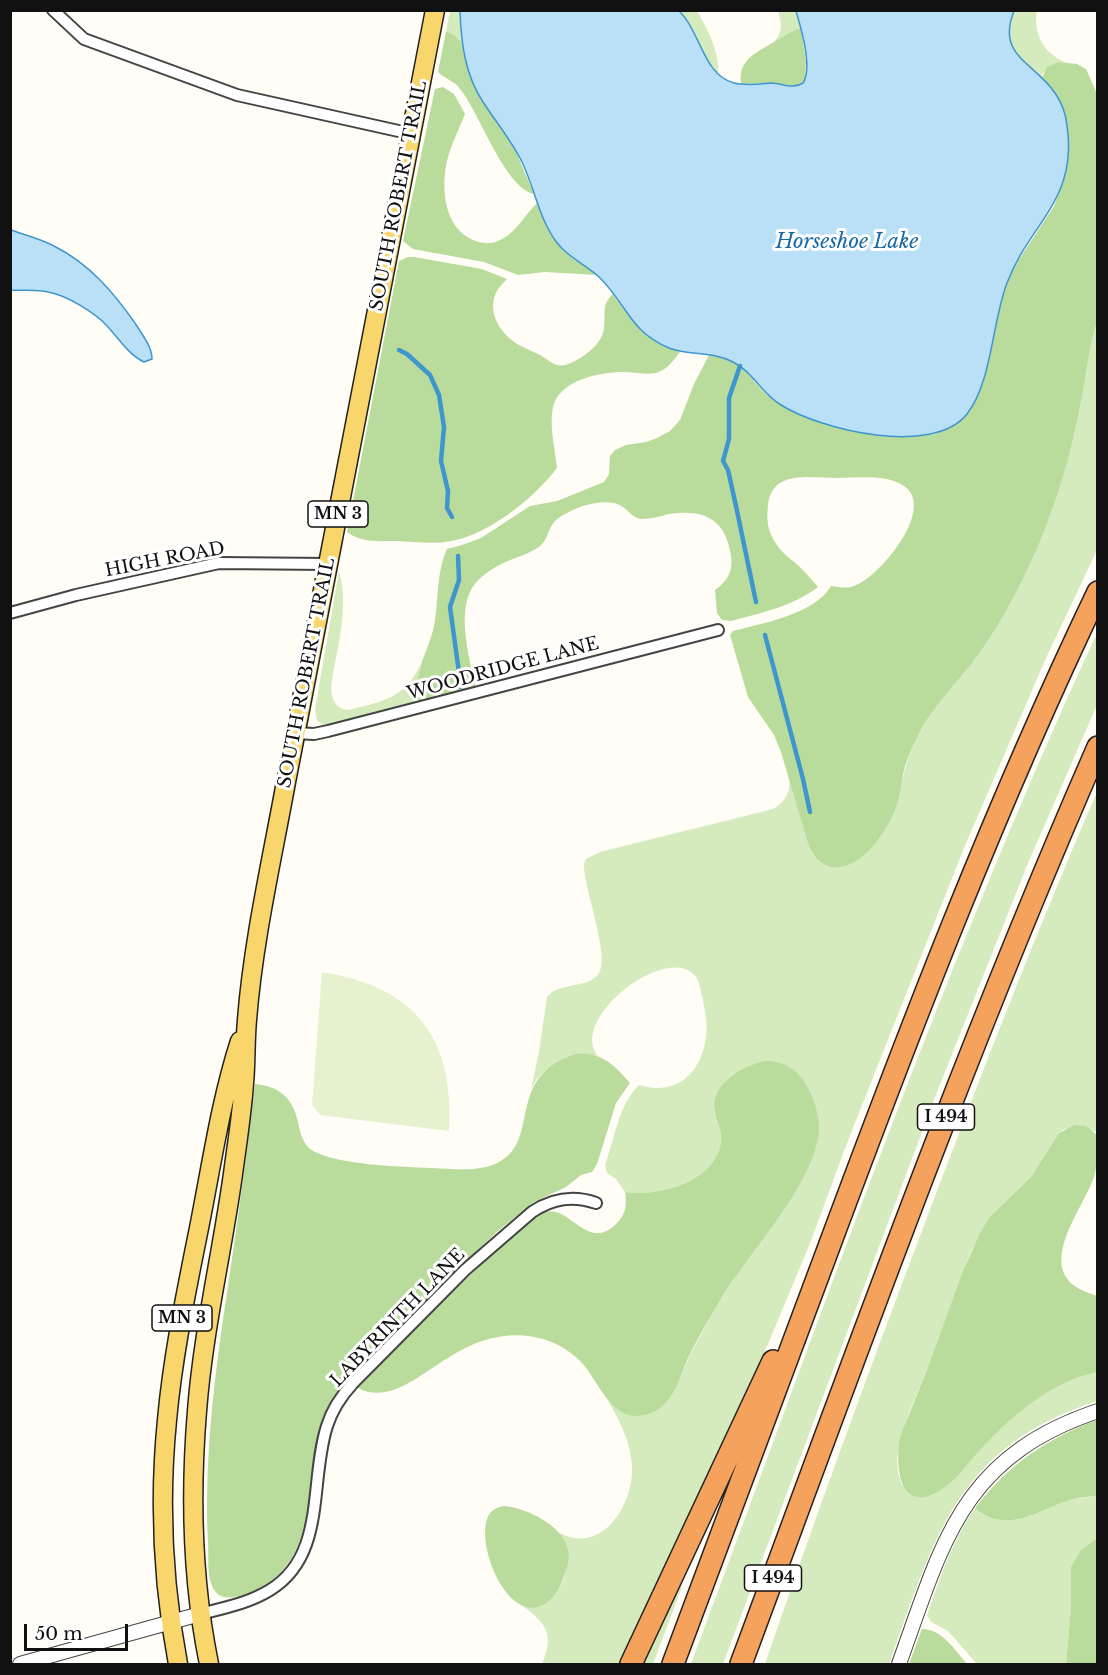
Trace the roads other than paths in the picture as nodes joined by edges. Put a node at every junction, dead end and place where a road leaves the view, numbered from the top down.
1 (53, 10) edge
2 (435, 10) edge
3 (412, 134) junction
4 (328, 564) junction
5 (1098, 592) edge
6 (10, 614) edge
7 (718, 630) dead end
8 (295, 733) junction
9 (1098, 747) edge
10 (247, 1019) junction
11 (597, 1203) dead end
12 (828, 1247) junction
13 (1098, 1411) edge
14 (805, 1492) junction
15 (200, 1614) junction
16 (171, 1622) junction
17 (20, 1665) edge
18 (178, 1665) edge
19 (209, 1665) edge
20 (631, 1665) edge
21 (673, 1665) edge
22 (741, 1665) edge
23 (751, 1665) edge
24 (898, 1665) edge

1 - 3 street
2 - 3 main road, SOUTH ROBERT TRAIL / MN 3
3 - 4 main road, SOUTH ROBERT TRAIL / MN 3
4 - 6 street, HIGH ROAD
4 - 8 main road, SOUTH ROBERT TRAIL / MN 3
5 - 12 highway
7 - 8 street, WOODRIDGE LANE
8 - 10 main road, SOUTH ROBERT TRAIL / MN 3
9 - 14 highway, I 494
10 - 15 main road, SOUTH ROBERT TRAIL / MN 3
10 - 16 main road, SOUTH ROBERT TRAIL / MN 3
11 - 15 street, LABYRINTH LANE
12 - 20 highway
12 - 21 highway
13 - 24 street
14 - 22 highway, I 494
14 - 23 highway
15 - 16 street
15 - 19 main road, SOUTH ROBERT TRAIL / MN 3
16 - 17 street
16 - 18 main road, SOUTH ROBERT TRAIL / MN 3

